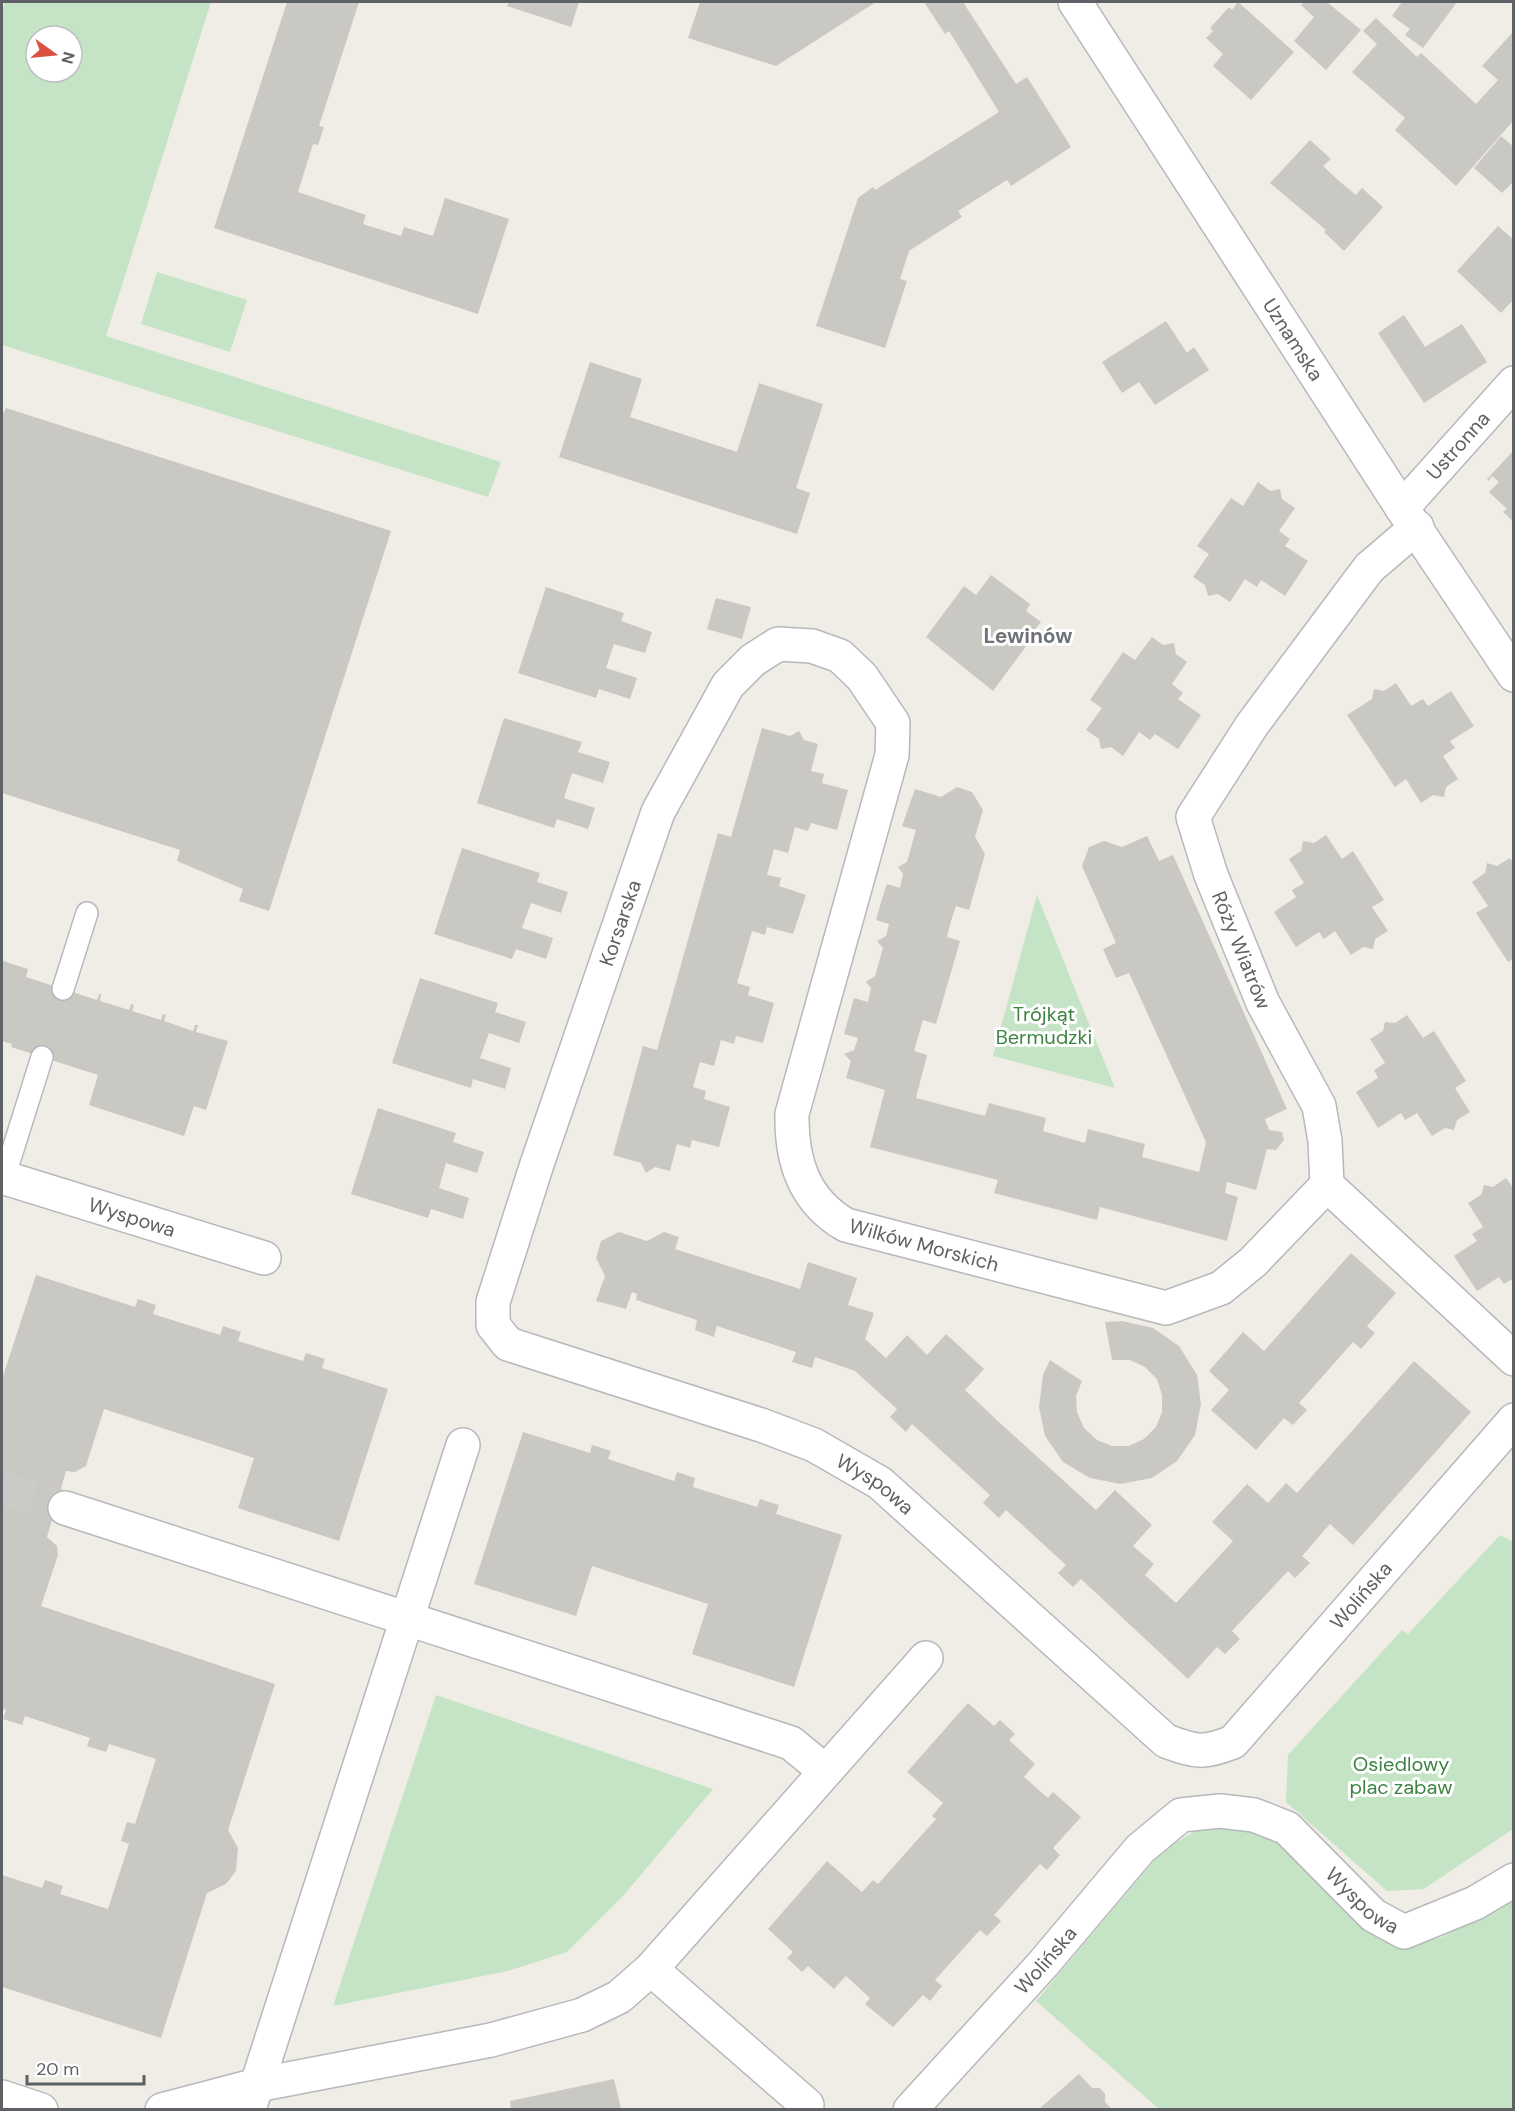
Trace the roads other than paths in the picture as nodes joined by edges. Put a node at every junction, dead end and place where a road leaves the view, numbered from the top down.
1 (1075, 2) edge
2 (1514, 383) edge
3 (1409, 518) junction
4 (1514, 675) edge
5 (862, 677) joint
6 (87, 913) dead end
7 (63, 989) dead end
8 (42, 1057) dead end
9 (2, 1180) edge
10 (1327, 1185) junction
11 (264, 1258) dead end
12 (493, 1325) joint
13 (1514, 1359) edge
14 (1514, 1420) edge
15 (463, 1445) dead end
16 (65, 1508) tunnel mouth
17 (405, 1619) junction
18 (926, 1658) dead end
19 (1194, 1751) joint
20 (825, 1771) junction
21 (1220, 1811) joint
22 (1514, 1880) edge
23 (651, 1969) junction
24 (2, 2097) edge
25 (253, 2097) edge
26 (807, 2105) dead end
27 (41, 2109) edge
28 (162, 2109) edge
29 (910, 2109) edge

1 - 3 street, Uznamska
2 - 3 street, Ustronna
3 - 4 street, Uznamska
3 - 10 street, Róży Wiatrów
5 - 10 street, Wilków Morskich
5 - 12 street, Korsarska
6 - 7 lane
8 - 9 lane
9 - 11 street, Wyspowa
10 - 13 street
12 - 19 street, Wyspowa
14 - 19 street, Wolińska
15 - 17 street
16 - 17 street
17 - 20 street
17 - 25 street
18 - 20 street
20 - 23 street
21 - 22 street, Wyspowa
21 - 29 street, Wolińska
23 - 25 street
23 - 26 street
24 - 27 street
25 - 28 street

